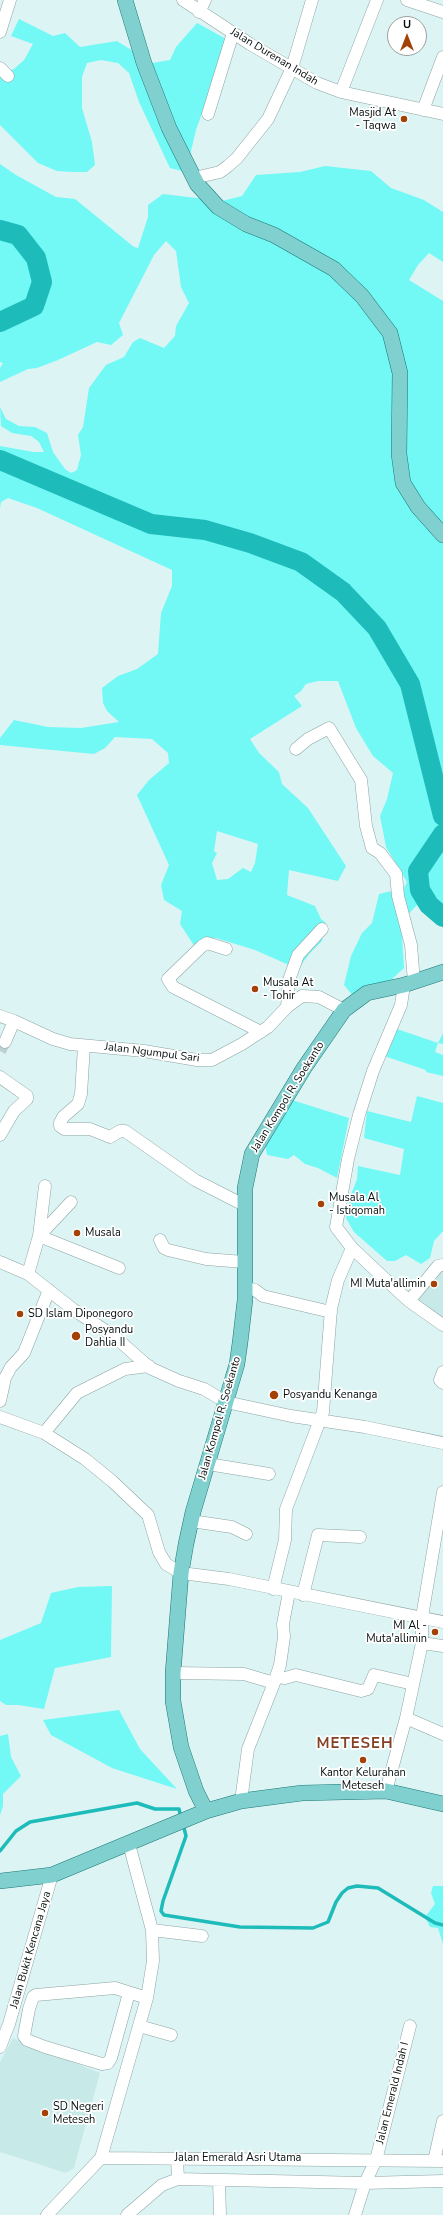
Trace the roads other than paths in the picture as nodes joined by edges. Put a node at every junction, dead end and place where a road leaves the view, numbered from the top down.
1 (10, 0) edge
2 (125, 0) edge
3 (183, 0) edge
4 (205, 0) edge
5 (312, 0) edge
6 (377, 0) edge
7 (407, 0) edge
8 (199, 12) junction
9 (443, 12) edge
10 (0, 32) edge
11 (233, 33) junction
12 (443, 57) edge
13 (292, 68) junction
14 (342, 92) junction
15 (423, 110) junction
16 (208, 114) dead end
17 (443, 114) edge
18 (194, 178) junction
19 (443, 535) edge
20 (296, 749) dead end
21 (322, 929) dead end
22 (226, 949) dead end
23 (443, 972) edge
24 (409, 984) junction
25 (287, 1007) junction
26 (344, 1010) junction
27 (0, 1016) edge
28 (14, 1020) junction
29 (261, 1032) junction
30 (5, 1042) tunnel mouth
31 (84, 1046) junction
32 (0, 1077) edge
33 (0, 1134) edge
34 (45, 1186) dead end
35 (71, 1202) dead end
36 (244, 1205) junction
37 (39, 1236) junction
38 (160, 1240) dead end
39 (352, 1248) junction
40 (0, 1262) edge
41 (244, 1262) junction
42 (443, 1264) edge
43 (119, 1268) dead end
44 (28, 1274) junction
45 (245, 1288) junction
46 (49, 1290) junction
47 (409, 1301) junction
48 (331, 1312) junction
49 (441, 1327) edge
50 (149, 1366) junction
51 (443, 1372) edge
52 (443, 1383) edge
53 (0, 1401) edge
54 (226, 1402) junction
55 (0, 1417) edge
56 (320, 1420) junction
57 (44, 1433) junction
58 (443, 1443) edge
59 (208, 1464) junction
60 (270, 1474) dead end
61 (443, 1492) edge
62 (191, 1521) junction
63 (440, 1523) edge
64 (246, 1534) dead end
65 (360, 1537) dead end
66 (181, 1573) junction
67 (273, 1589) junction
68 (289, 1592) junction
69 (303, 1594) junction
70 (422, 1617) junction
71 (443, 1622) edge
72 (422, 1643) junction
73 (443, 1646) edge
74 (173, 1673) junction
75 (275, 1680) junction
76 (413, 1684) junction
77 (406, 1718) junction
78 (443, 1734) edge
79 (386, 1791) junction
80 (241, 1801) junction
81 (443, 1804) edge
82 (206, 1811) junction
83 (129, 1844) junction
84 (52, 1876) junction
85 (0, 1881) edge
86 (152, 1930) junction
87 (202, 1936) dead end
88 (129, 1994) junction
89 (147, 1998) junction
90 (139, 2026) junction
91 (410, 2026) dead end
92 (170, 2036) dead end
93 (1, 2044) edge
94 (443, 2121) edge
95 (101, 2158) junction
96 (177, 2158) junction
97 (376, 2160) junction
98 (438, 2161) edge
99 (178, 2179) junction
100 (219, 2181) junction
101 (443, 2181) edge
102 (365, 2183) junction
103 (48, 2215) edge
104 (127, 2215) edge
105 (220, 2215) edge
106 (355, 2215) edge

1 - 10 street
2 - 18 main road
3 - 8 street, Jalan Durenan Indah
4 - 8 street
5 - 13 street
6 - 14 street
7 - 9 street
8 - 11 street, Jalan Durenan Indah
11 - 13 street, Jalan Durenan Indah
11 - 16 street
12 - 15 street
13 - 14 street, Jalan Durenan Indah
13 - 18 street
14 - 15 street, Jalan Durenan Indah
15 - 17 street, Jalan Durenan Indah
18 - 19 main road
20 - 24 street
21 - 25 street
22 - 29 street
23 - 24 main road, Jalan Kompol R. Soekanto
24 - 26 main road, Jalan Kompol R. Soekanto
24 - 39 street
25 - 26 street, Jalan Ngumpul Sari
25 - 29 street, Jalan Ngumpul Sari
26 - 36 main road, Jalan Kompol R. Soekanto
27 - 28 street, Jalan Ngumpul Sari
28 - 30 street
28 - 31 street, Jalan Ngumpul Sari
29 - 31 street, Jalan Ngumpul Sari
31 - 36 street
32 - 33 street
34 - 37 street
35 - 37 street
36 - 41 main road, Jalan Kompol R. Soekanto
37 - 43 street
37 - 44 street
38 - 41 street
39 - 47 street
39 - 48 street
40 - 44 street
41 - 45 main road, Jalan Kompol R. Soekanto
42 - 47 street
44 - 46 street
45 - 48 street
45 - 54 main road, Jalan Kompol R. Soekanto
46 - 50 street
46 - 53 street
47 - 49 street
48 - 56 street
50 - 54 street
50 - 57 street
51 - 52 street
54 - 56 street
54 - 59 main road, Jalan Kompol R. Soekanto
55 - 57 street
56 - 58 street
56 - 67 street
57 - 66 street
59 - 60 street
59 - 62 main road, Jalan Kompol R. Soekanto
61 - 63 street
62 - 64 street
62 - 66 main road, Jalan Kompol R. Soekanto
63 - 70 street
65 - 69 street
66 - 67 street
66 - 74 main road, Jalan Kompol R. Soekanto
67 - 68 street
68 - 69 street
68 - 75 street
69 - 70 street
70 - 71 street
70 - 72 street
72 - 73 street
72 - 76 street
74 - 75 street
74 - 82 main road, Jalan Kompol R. Soekanto
75 - 76 street
75 - 80 street
76 - 77 street
77 - 78 street
77 - 79 street
79 - 80 main road
79 - 81 main road
80 - 82 main road
82 - 83 main road
83 - 84 main road
83 - 86 street
84 - 85 main road
84 - 93 street, Jalan Bukit Kencana Jaya
86 - 87 street
86 - 89 street
88 - 88 street
88 - 89 street
89 - 90 street
90 - 92 street
90 - 95 street
91 - 97 street, Jalan Emerald Indah I
94 - 98 street
95 - 96 street, Jalan Emerald Asri Utama
95 - 103 street
96 - 97 street, Jalan Emerald Asri Utama
96 - 99 street
97 - 98 street, Jalan Emerald Asri Utama
97 - 102 street
99 - 100 street, Jalan Emerald Asri Utama
99 - 104 street
100 - 102 street, Jalan Emerald Asri Utama
100 - 105 street
101 - 102 street, Jalan Emerald Asri Utama
102 - 106 street

